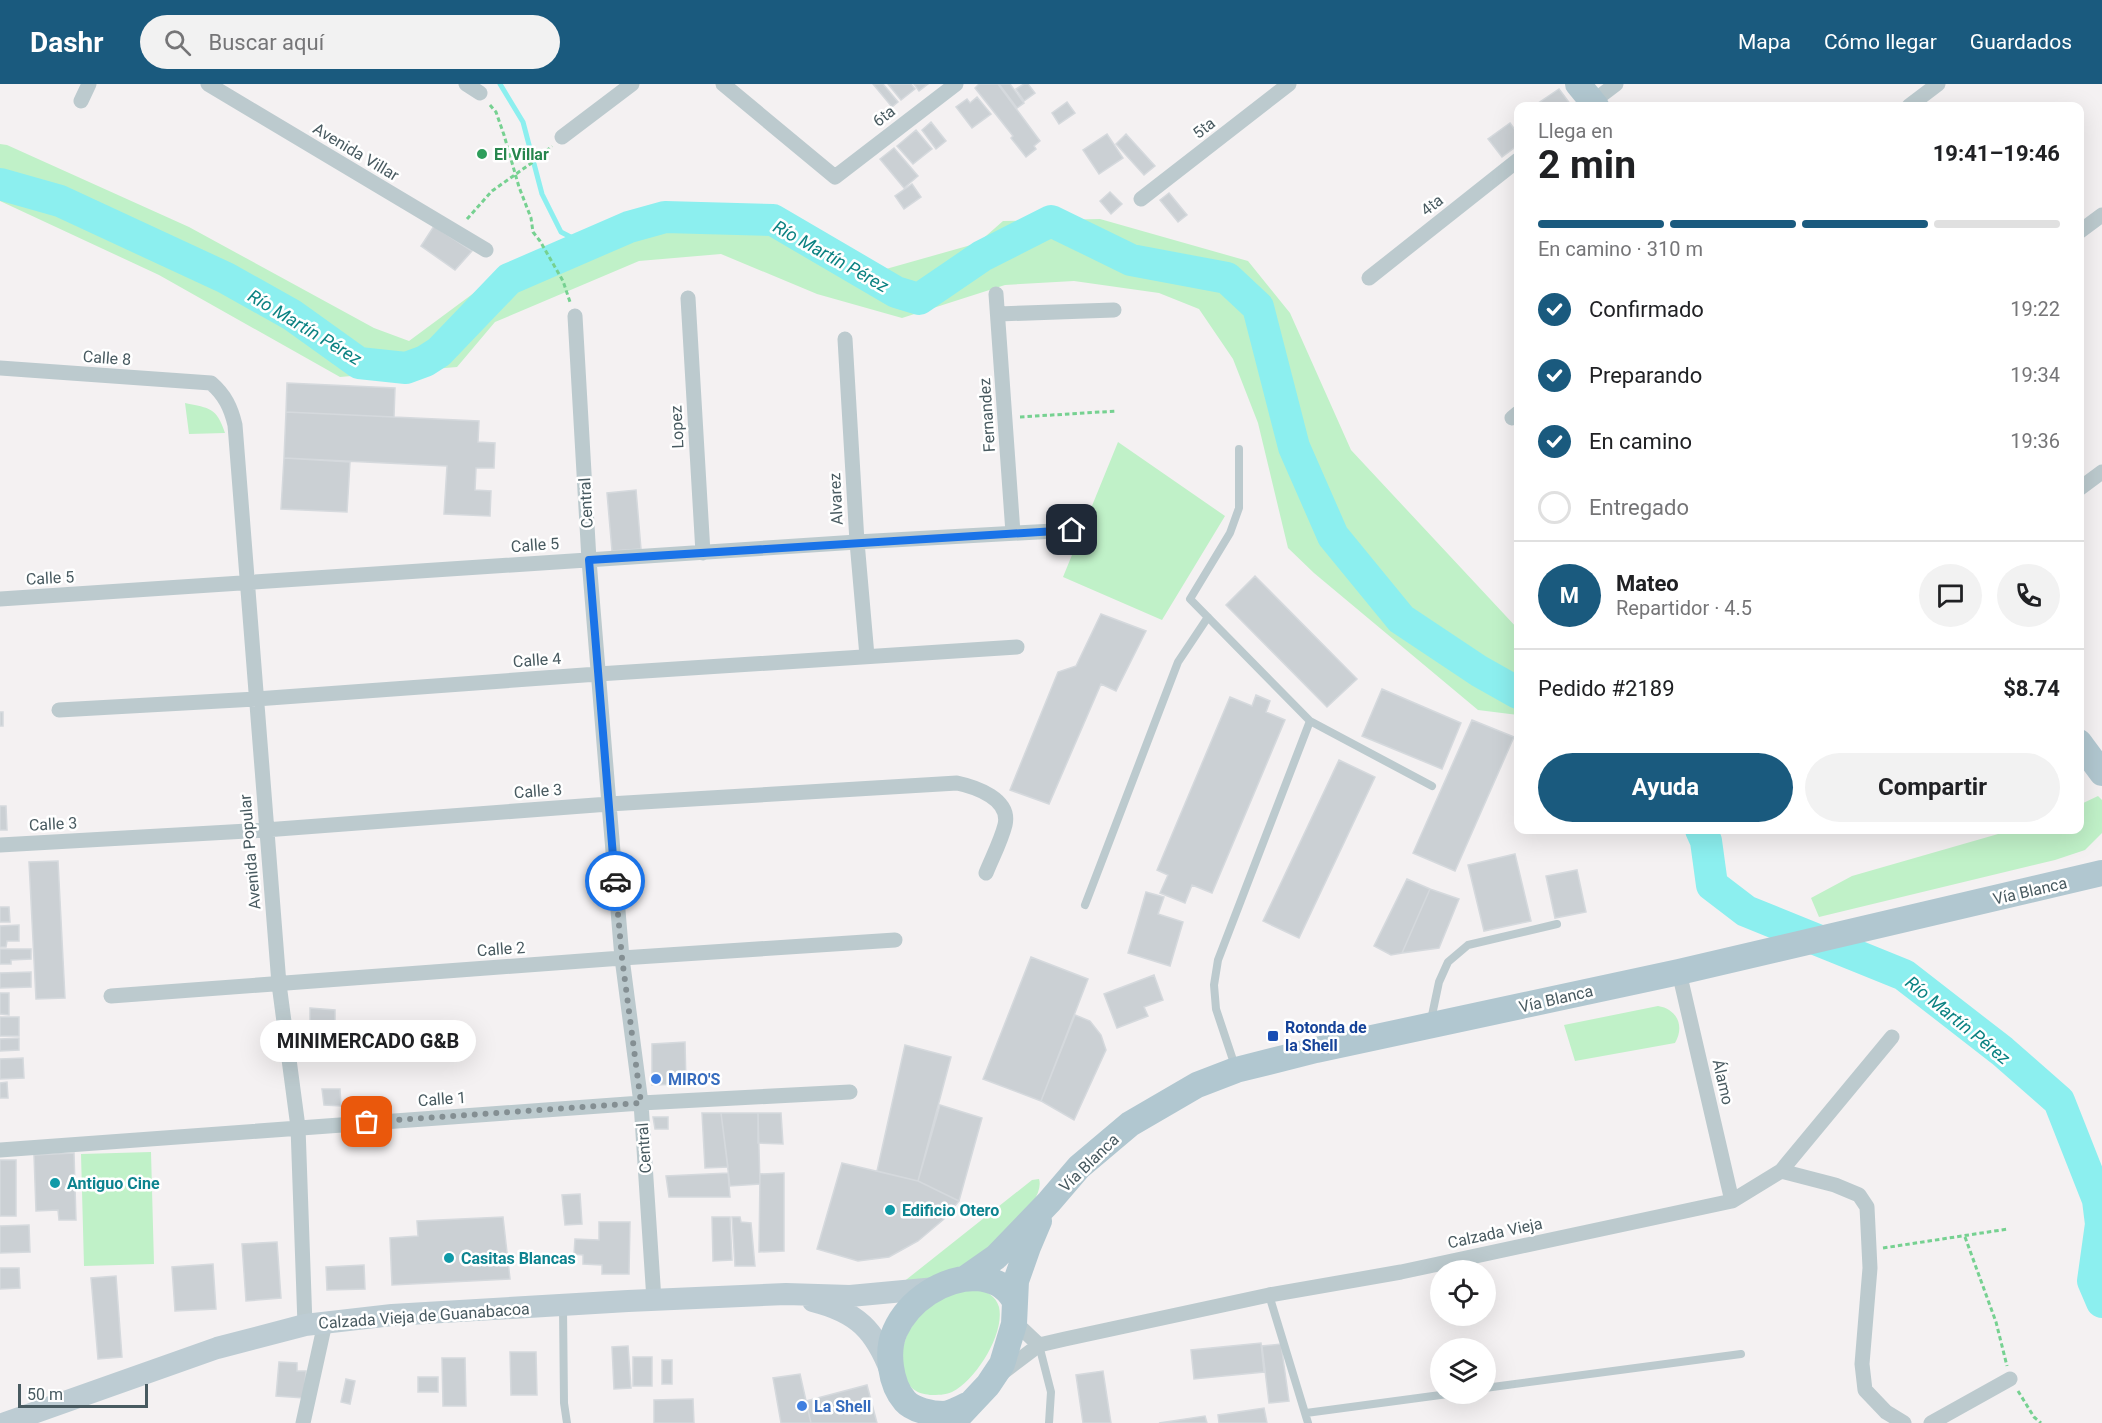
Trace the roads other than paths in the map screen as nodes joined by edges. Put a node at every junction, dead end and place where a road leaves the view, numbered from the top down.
1 (89, 84) edge
2 (208, 84) edge
3 (466, 84) edge
4 (632, 84) edge
5 (723, 84) edge
6 (956, 84) edge
7 (1289, 84) edge
8 (1616, 84) edge
9 (1938, 84) edge
10 (480, 93) road end
11 (1588, 100) edge
12 (81, 101) dead end
13 (1914, 102) edge
14 (562, 137) dead end
15 (1514, 163) edge
16 (1142, 200) dead end
17 (2102, 215) edge
18 (2084, 228) edge
19 (486, 250) dead end
20 (1368, 278) dead end
21 (996, 294) dead end
22 (688, 298) dead end
23 (1114, 310) dead end
24 (998, 314) junction
25 (575, 315) road end
26 (845, 339) dead end
27 (0, 368) edge
28 (211, 383) joint
29 (1239, 449) dead end
30 (2102, 472) edge
31 (2084, 485) edge
32 (1072, 530) dead end
33 (1013, 533) junction
34 (856, 542) junction
35 (703, 553) junction
36 (589, 560) junction
37 (248, 584) junction
38 (0, 599) edge
39 (1208, 617) junction
40 (1017, 647) dead end
41 (867, 656) junction
42 (598, 674) junction
43 (256, 699) junction
44 (59, 710) dead end
45 (1310, 722) junction
46 (2084, 749) edge
47 (2102, 773) edge
48 (1432, 786) dead end
49 (609, 804) junction
50 (266, 830) junction
51 (0, 844) edge
52 (2097, 871) edge
53 (986, 873) dead end
54 (1085, 905) dead end
55 (1557, 924) dead end
56 (895, 940) dead end
57 (622, 958) junction
58 (1679, 972) junction
59 (279, 984) junction
60 (111, 996) dead end
61 (1430, 1025) junction
62 (1892, 1037) dead end
63 (1236, 1070) junction
64 (850, 1092) dead end
65 (641, 1103) junction
66 (298, 1127) junction
67 (0, 1150) edge
68 (1781, 1171) junction
69 (1732, 1201) junction
70 (1049, 1202) junction
71 (966, 1278) junction
72 (936, 1288) junction
73 (786, 1294) junction
74 (1269, 1295) junction
75 (654, 1300) junction
76 (563, 1306) junction
77 (1014, 1307) junction
78 (315, 1324) junction
79 (1039, 1345) junction
80 (1741, 1354) dead end
81 (893, 1377) junction
82 (2010, 1379) road end
83 (1496, 1387) edge
84 (1430, 1396) edge
85 (970, 1404) junction
86 (909, 1413) edge
87 (1306, 1413) junction
88 (5, 1423) edge
89 (303, 1423) edge
90 (567, 1423) edge
91 (952, 1423) edge
92 (1049, 1423) edge
93 (1308, 1423) edge
94 (1904, 1423) edge
95 (1931, 1423) edge

1 - 12 street
2 - 19 street, Avenida Villar
3 - 10 street
4 - 14 street
5 - 6 street, 6ta
7 - 16 street, 5ta
8 - 11 street
9 - 13 street
15 - 20 street, 4ta
17 - 18 street
21 - 24 street, Fernandez
22 - 35 street, Lopez
23 - 24 street
24 - 33 street, Fernandez
25 - 36 street, Central
26 - 34 street, Alvarez
27 - 28 street, Calle 8
28 - 37 street, Avenida Popular
29 - 39 lane
30 - 31 street
32 - 33 street, Calle 5
33 - 34 street, Calle 5
34 - 35 street, Calle 5
34 - 41 street, Alvarez
35 - 36 street, Calle 5
36 - 37 street, Calle 5
36 - 42 street, Central
37 - 38 street, Calle 5
37 - 43 street, Avenida Popular
39 - 45 lane
39 - 54 lane
40 - 41 street, Calle 4
41 - 42 street, Calle 4
42 - 43 street, Calle 4
42 - 49 street, Central
43 - 44 street, Calle 4
43 - 50 street, Avenida Popular
45 - 48 lane
45 - 63 lane
46 - 47 main road
49 - 50 street, Calle 3
49 - 53 street, Calle 3
49 - 57 street, Central
50 - 51 street, Calle 3
50 - 59 street, Avenida Popular
52 - 58 main road, Vía Blanca
55 - 61 lane
56 - 57 street, Calle 2
57 - 59 street, Calle 2
57 - 65 street, Central
58 - 61 main road, Vía Blanca
58 - 69 street, Álamo
59 - 60 street, Calle 2
59 - 66 street, Avenida Popular
61 - 63 main road, Vía Blanca
62 - 68 street, Calzada Vieja
63 - 70 main road, Vía Blanca
64 - 65 street, Calle 1
65 - 66 street, Calle 1
65 - 75 street, Central
66 - 67 street, Calle 1
66 - 78 street, Avenida Popular
68 - 69 street, Calzada Vieja
68 - 94 street
69 - 74 street, Calzada Vieja
70 - 71 main road, Vía Blanca
70 - 77 main road, Vía Blanca
71 - 72 main road
71 - 77 main road
72 - 73 main road
72 - 81 main road
73 - 75 main road, Calzada Vieja de Guanabacoa
73 - 81 main road
74 - 79 street, Calzada Vieja
74 - 87 lane
75 - 76 main road, Calzada Vieja de Guanabacoa
76 - 78 main road, Calzada Vieja de Guanabacoa
76 - 90 lane
77 - 79 street
77 - 85 main road
78 - 88 main road, Calzada Vieja de Guanabacoa
78 - 89 street, Avenida Popular
79 - 85 street, Calzada Vieja
79 - 92 lane
80 - 83 lane
81 - 86 main road
82 - 95 street
84 - 87 lane
85 - 86 main road
85 - 91 main road
87 - 93 lane

